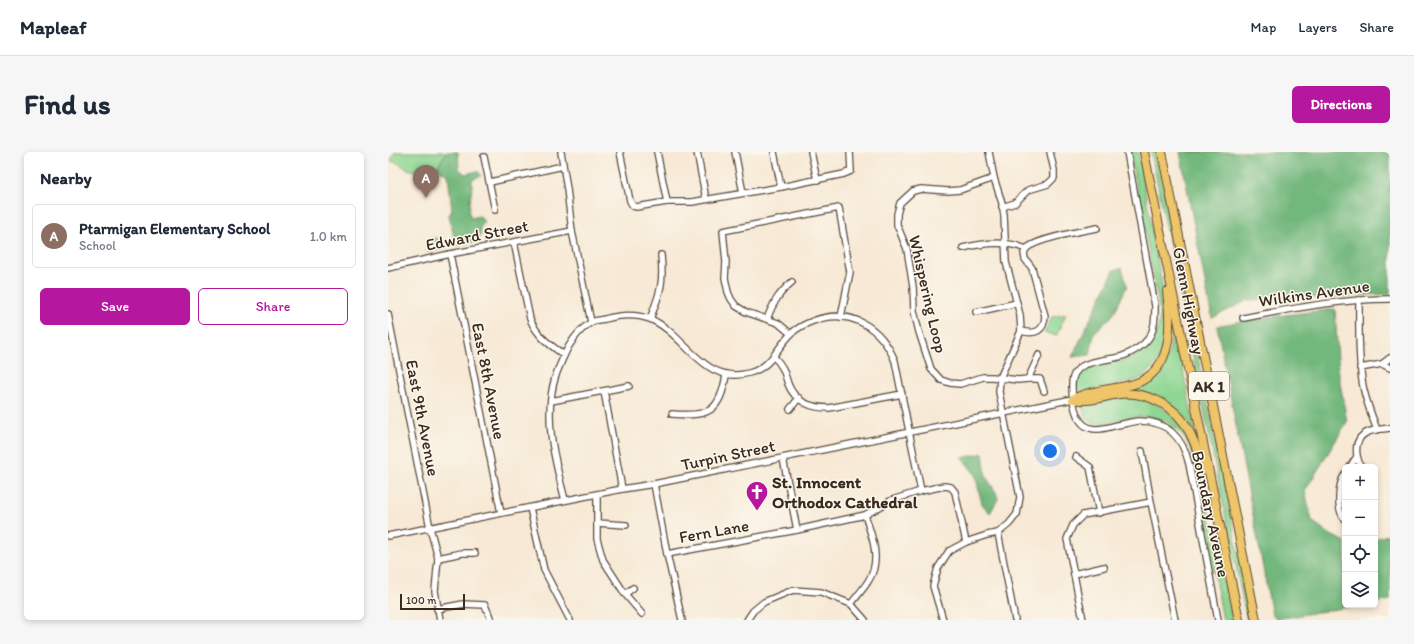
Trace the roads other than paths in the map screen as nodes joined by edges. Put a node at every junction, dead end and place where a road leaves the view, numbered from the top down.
1 (561, 152) edge
2 (620, 152) edge
3 (657, 152) edge
4 (697, 152) edge
5 (735, 152) edge
6 (774, 152) edge
7 (811, 152) edge
8 (850, 152) edge
9 (990, 152) edge
10 (1050, 152) edge
11 (1127, 152) edge
12 (1144, 152) edge
13 (1162, 152) edge
14 (484, 157) dead end
15 (563, 166) junction
16 (994, 178) junction
17 (817, 180) junction
18 (490, 182) junction
19 (781, 187) junction
20 (743, 194) junction
21 (706, 199) junction
22 (667, 202) junction
23 (1002, 207) junction
24 (495, 210) dead end
25 (1096, 228) dead end
26 (1159, 229) junction
27 (572, 231) junction
28 (514, 242) junction
29 (1005, 244) junction
30 (964, 248) dead end
31 (1026, 249) junction
32 (450, 254) junction
33 (661, 255) dead end
34 (388, 268) edge
35 (792, 282) dead end
36 (1390, 299) edge
37 (1359, 300) junction
38 (1017, 303) junction
39 (976, 312) dead end
40 (388, 314) edge
41 (841, 317) junction
42 (1243, 318) dead end
43 (650, 319) junction
44 (767, 319) junction
45 (591, 322) junction
46 (1021, 331) junction
47 (791, 334) junction
48 (564, 355) junction
49 (1039, 355) dead end
50 (774, 357) junction
51 (1390, 358) edge
52 (1382, 364) junction
53 (1360, 368) junction
54 (1390, 368) edge
55 (726, 375) junction
56 (1000, 378) junction
57 (1028, 379) junction
58 (628, 386) dead end
59 (604, 391) junction
60 (1044, 391) dead end
61 (902, 394) junction
62 (799, 398) junction
63 (1073, 399) junction
64 (551, 401) junction
65 (790, 409) dead end
66 (672, 414) dead end
67 (1003, 414) junction
68 (1390, 428) edge
69 (1377, 430) junction
70 (910, 432) junction
71 (1142, 451) dead end
72 (1076, 456) dead end
73 (783, 458) junction
74 (1356, 458) junction
75 (1352, 464) edge
76 (1359, 464) edge
77 (1342, 482) edge
78 (654, 484) junction
79 (622, 489) junction
80 (920, 491) junction
81 (597, 495) junction
82 (565, 500) junction
83 (1151, 502) junction
84 (530, 508) junction
85 (501, 513) junction
86 (1099, 513) junction
87 (865, 515) junction
88 (1342, 515) edge
89 (597, 523) junction
90 (626, 525) dead end
91 (430, 528) junction
92 (797, 530) junction
93 (998, 533) junction
94 (388, 536) edge
95 (1222, 539) junction
96 (966, 542) junction
97 (475, 553) dead end
98 (667, 554) junction
99 (438, 558) junction
100 (1104, 567) dead end
101 (1074, 574) junction
102 (633, 588) dead end
103 (625, 594) junction
104 (852, 604) junction
105 (437, 609) junction
106 (642, 614) dead end
107 (440, 620) edge
108 (491, 620) edge
109 (569, 620) edge
110 (682, 620) edge
111 (746, 620) edge
112 (865, 620) edge
113 (943, 620) edge
114 (1015, 620) edge
115 (1083, 620) edge
116 (1175, 620) edge
117 (1218, 620) edge
118 (1239, 620) edge
119 (1256, 620) edge

1 - 15 street
2 - 22 street
3 - 22 street
4 - 21 street
5 - 20 street
6 - 19 street
7 - 17 street
8 - 17 street
9 - 16 street
10 - 23 street
11 - 63 street, Boundary Aveune
12 - 26 highway, Glenn Highway / AK 1
13 - 119 highway, Glenn Highway / AK 1
14 - 18 street
15 - 18 street
15 - 27 street
16 - 23 street
16 - 56 street, Whispering Loop
17 - 19 street
18 - 24 street
19 - 20 street
20 - 21 street
21 - 22 street
23 - 29 street
25 - 31 street
26 - 63 highway
26 - 95 highway, Glenn Highway / AK 1
27 - 28 street, Edward Street
27 - 45 street
28 - 32 street, Edward Street
28 - 48 street
29 - 30 street
29 - 31 street
29 - 38 street
31 - 46 street
32 - 34 street, Edward Street
32 - 85 street, East 8th Avenue
33 - 43 street
35 - 44 street
36 - 37 street, Wilkins Avenue
37 - 42 street, Wilkins Avenue
37 - 53 street
38 - 39 street
38 - 46 street
40 - 91 street, East 9th Avenue
41 - 44 street
41 - 47 street
41 - 61 street
43 - 45 street
43 - 55 street
44 - 47 street
45 - 48 street
46 - 56 street
47 - 50 street
48 - 64 street
49 - 57 street
50 - 55 street
50 - 62 street
51 - 52 street
52 - 53 street
52 - 54 street
53 - 69 street
55 - 66 street
56 - 57 street, Whispering Loop
56 - 67 street
57 - 60 street
58 - 59 street
59 - 64 street
59 - 79 street
61 - 62 street
61 - 70 street
62 - 65 street
63 - 67 street, Turpin Street
63 - 95 highway
63 - 117 street, Boundary Aveune
64 - 82 street
67 - 70 street, Turpin Street
67 - 93 street
68 - 69 street
69 - 74 street
70 - 73 street, Turpin Street
70 - 80 street
71 - 83 street
72 - 86 street
73 - 78 street, Turpin Street
73 - 92 street
74 - 75 street
74 - 76 street
77 - 88 street
78 - 79 street, Turpin Street
78 - 98 street
79 - 81 street, Turpin Street
80 - 87 street, Fern Lane
80 - 96 street, Fern Lane
81 - 82 street, Turpin Street
81 - 89 street
82 - 84 street, Turpin Street
83 - 86 street
83 - 116 street
84 - 85 street, Turpin Street
84 - 109 street
85 - 91 street, Turpin Street
86 - 101 street
87 - 92 street, Fern Lane
87 - 104 street
89 - 90 street
89 - 103 street
91 - 94 street, Turpin Street
91 - 99 street, East 9th Avenue
92 - 98 street, Fern Lane
93 - 96 street
93 - 114 street
95 - 118 highway, Glenn Highway / AK 1
96 - 113 street
97 - 99 street
98 - 110 street
99 - 105 street
100 - 101 street
101 - 115 street
102 - 103 street
103 - 106 street
104 - 111 street
104 - 112 street
105 - 107 street
105 - 108 street

